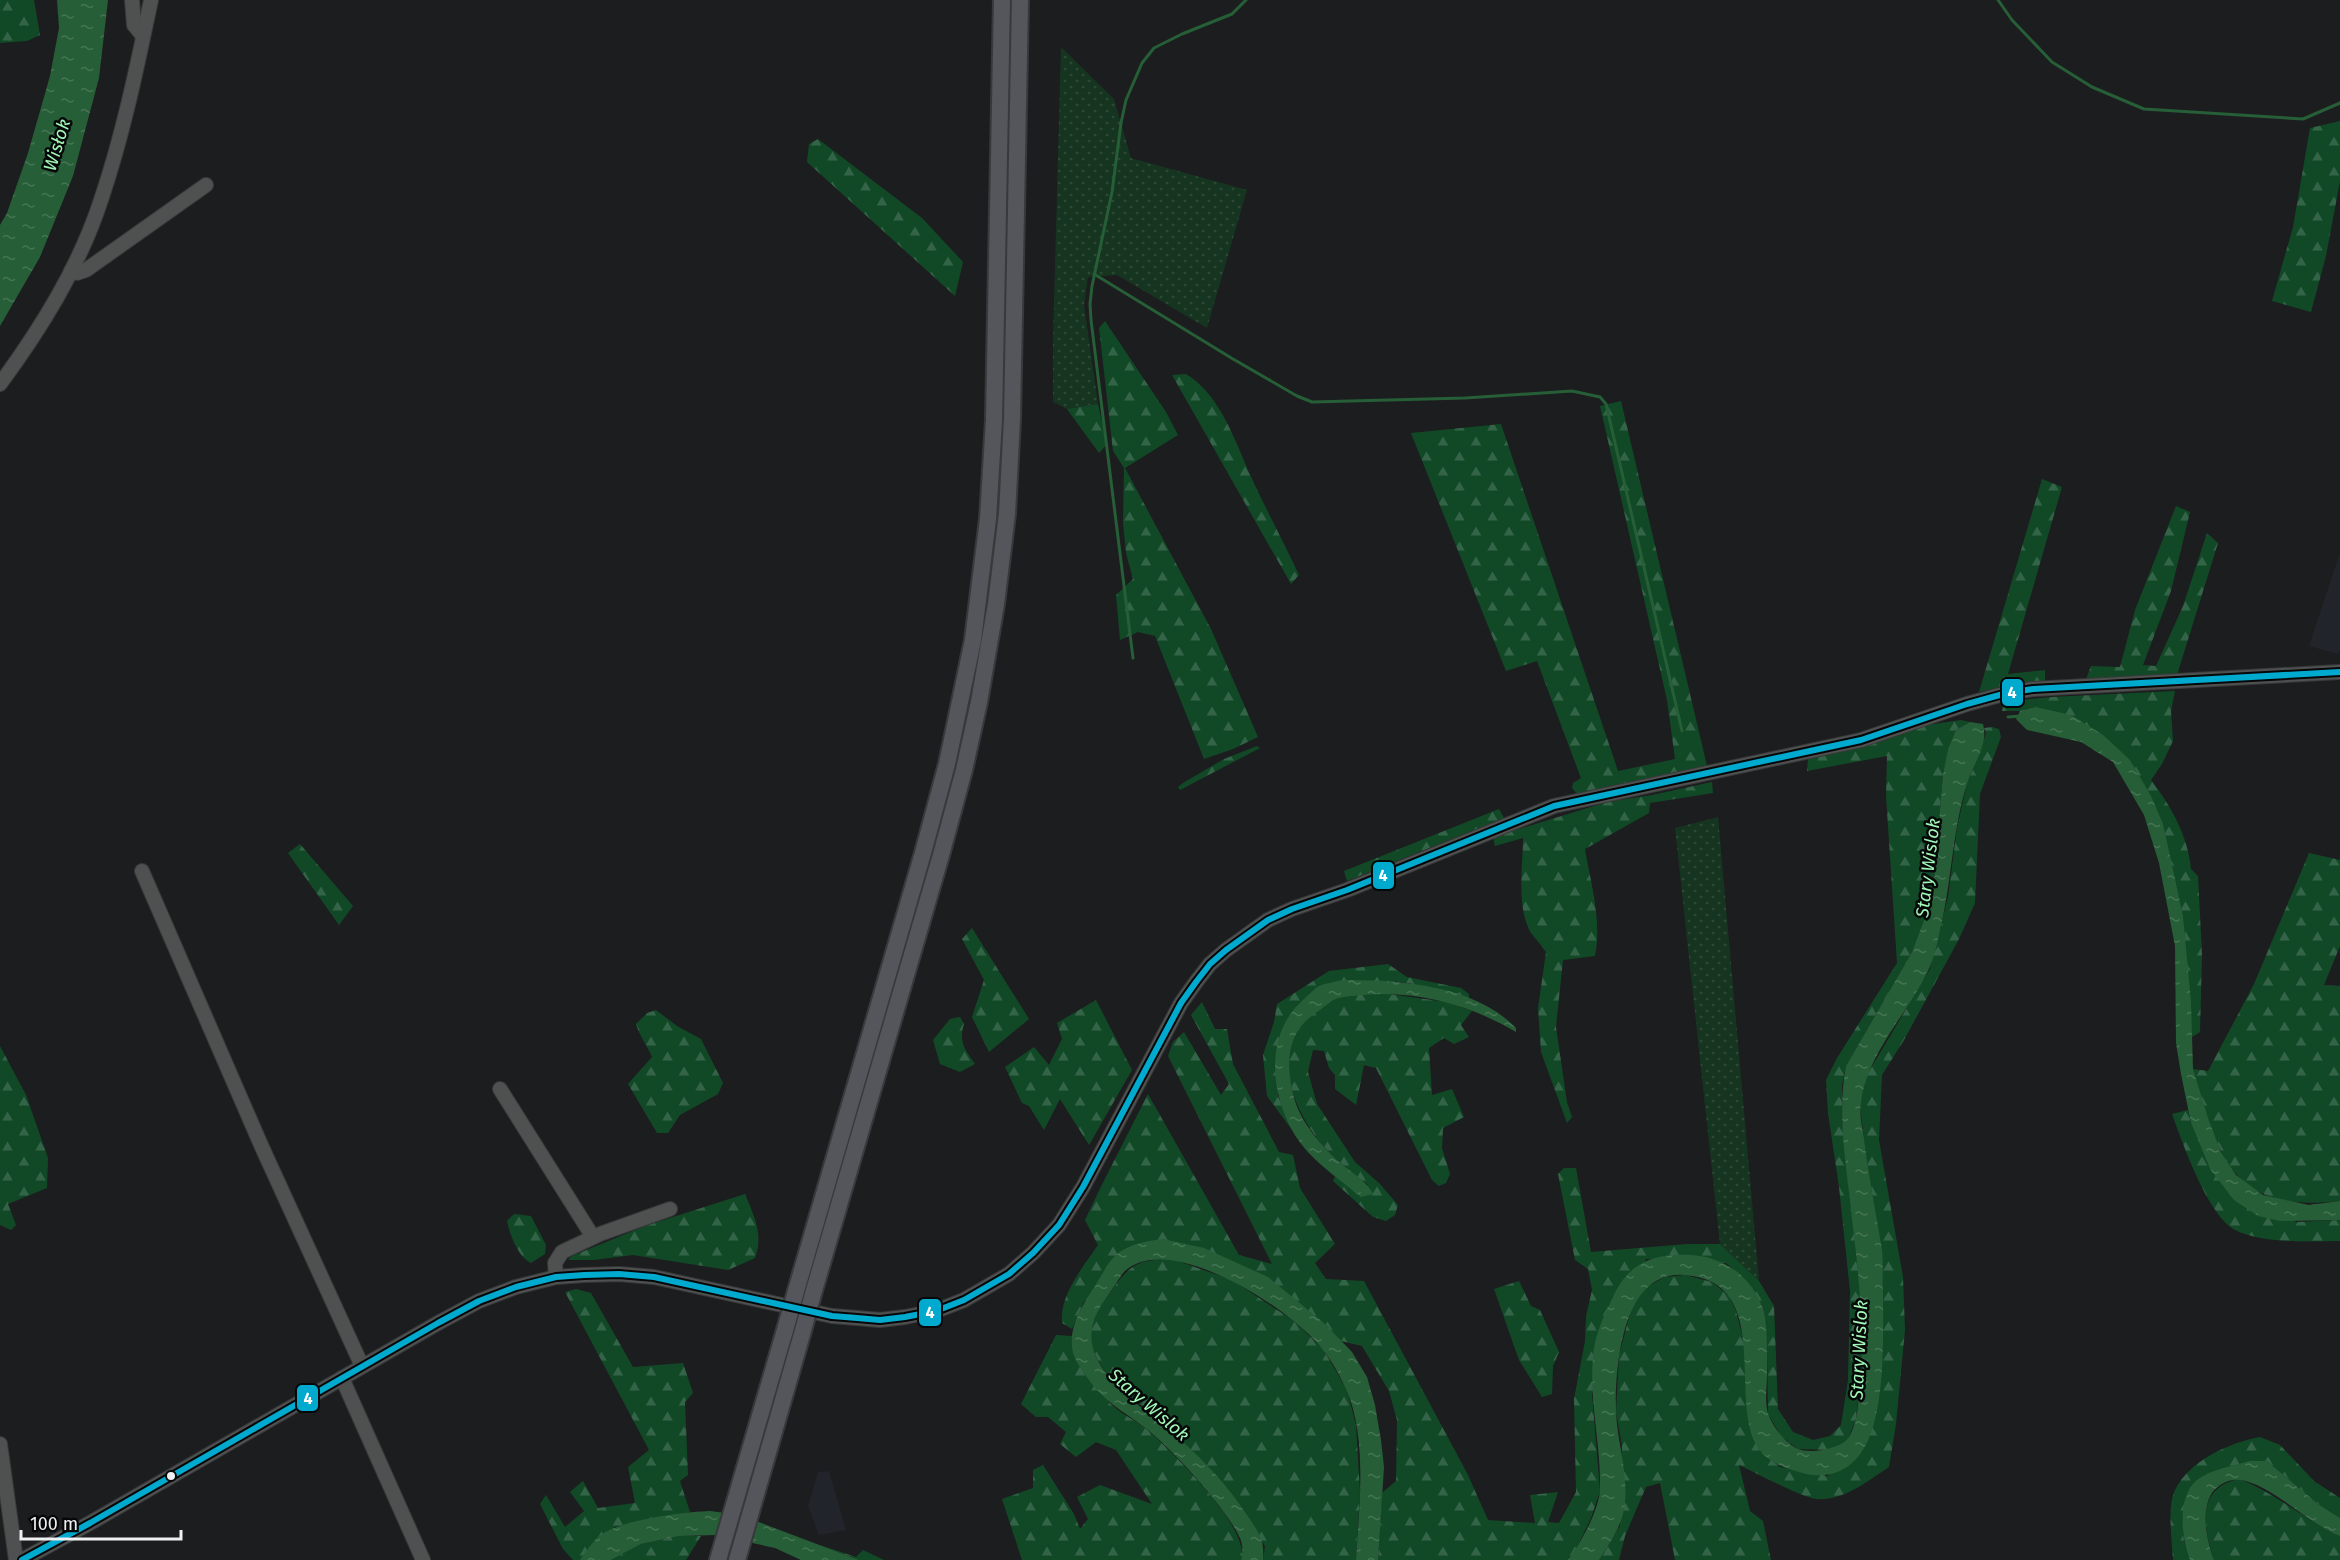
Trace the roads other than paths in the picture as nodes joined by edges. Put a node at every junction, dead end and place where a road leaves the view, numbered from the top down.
1 (132, 0) edge
2 (151, 0) edge
3 (1002, 0) edge
4 (1020, 0) edge
5 (143, 36) junction
6 (206, 185) dead end
7 (70, 271) junction
8 (0, 384) edge
9 (2340, 672) edge
10 (142, 871) dead end
11 (500, 1089) dead end
12 (670, 1209) dead end
13 (593, 1238) junction
14 (556, 1277) junction
15 (362, 1366) junction
16 (342, 1378) junction
17 (0, 1444) edge
18 (16, 1560) edge
19 (22, 1560) edge
20 (423, 1560) edge
21 (718, 1560) edge
22 (736, 1560) edge

1 - 5 street
2 - 5 street
3 - 21 main road, bridge
4 - 22 main road, bridge
5 - 7 street
6 - 7 street
7 - 8 street
9 - 14 street
10 - 15 street
11 - 13 street
12 - 13 street
13 - 14 street
14 - 15 street
15 - 16 street
16 - 19 street
16 - 20 street
17 - 18 street

